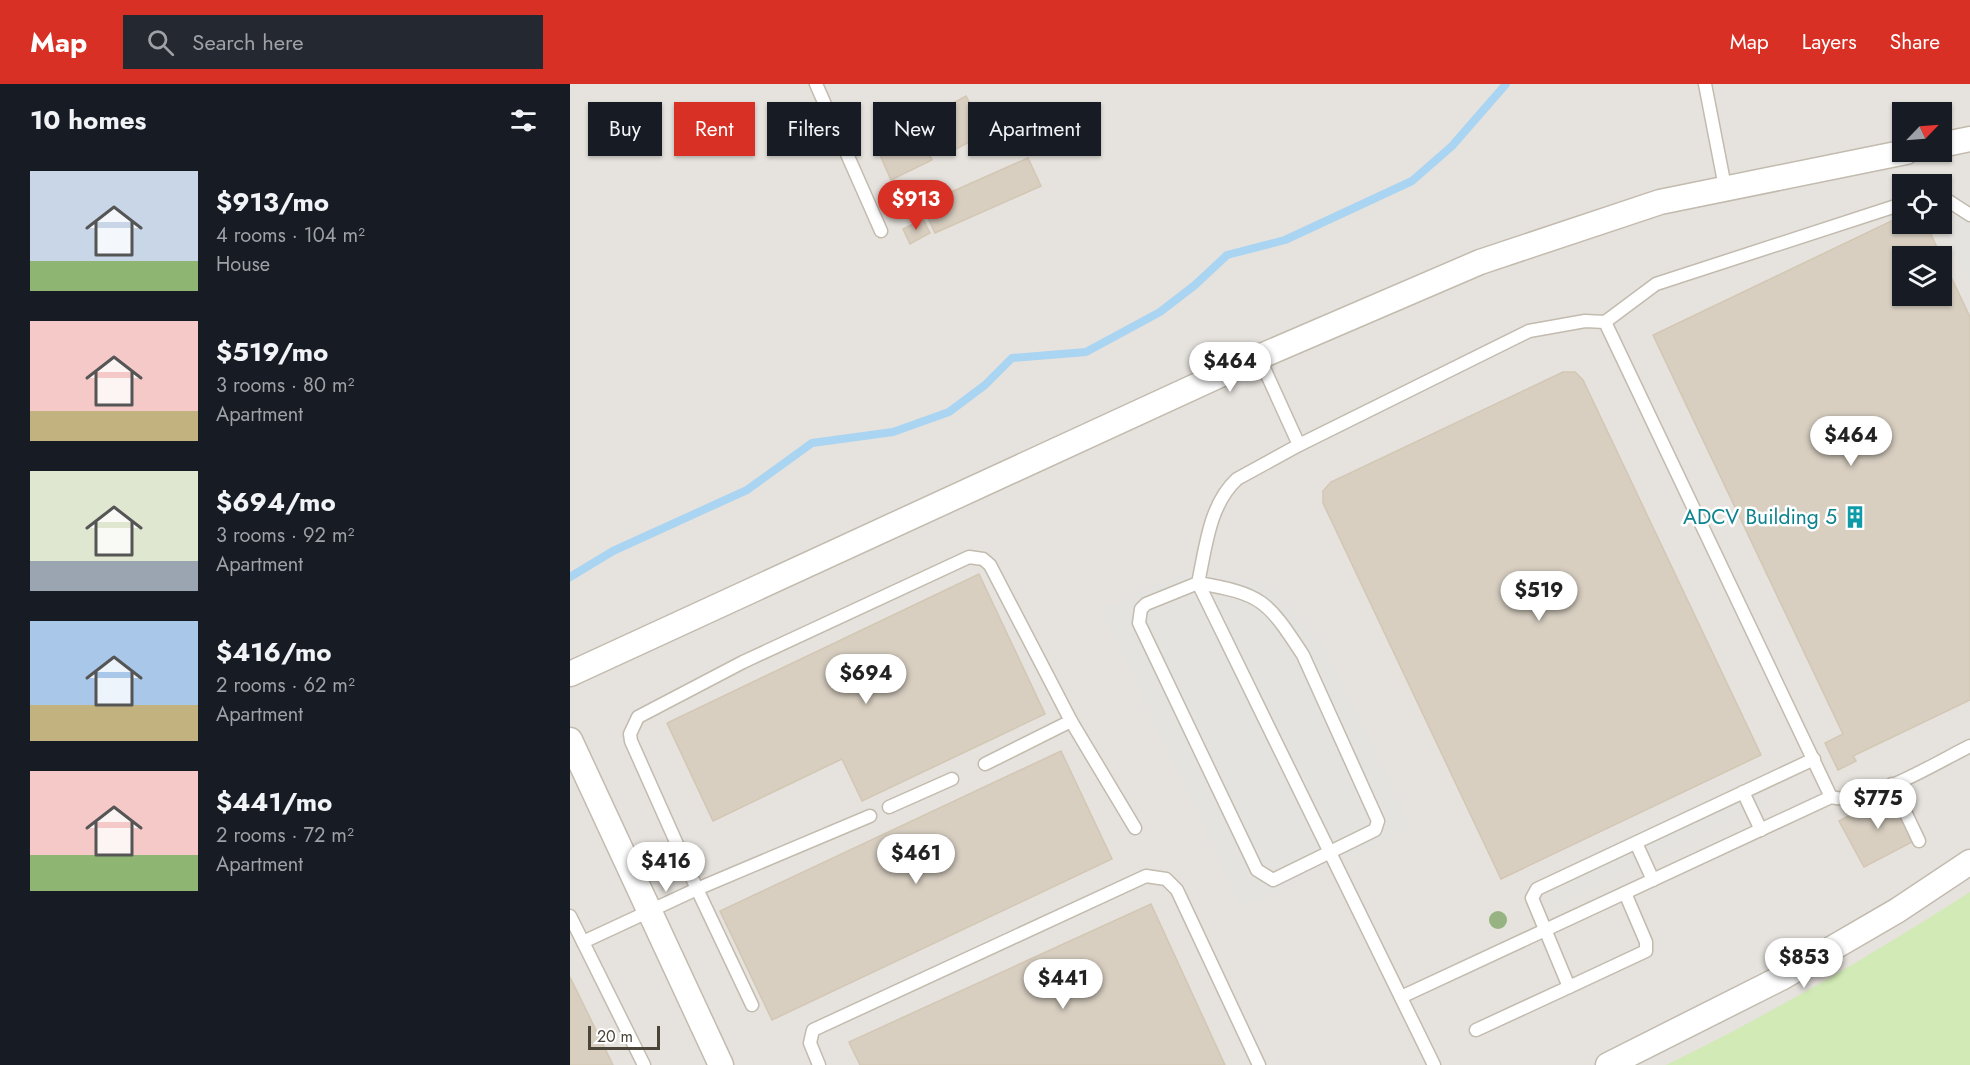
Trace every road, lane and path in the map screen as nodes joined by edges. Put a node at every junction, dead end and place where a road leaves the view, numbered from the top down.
1 (816, 84) edge
2 (1705, 84) edge
3 (1970, 139) edge
4 (1952, 143) edge
5 (1892, 155) edge
6 (1725, 187) junction
7 (1952, 203) edge
8 (1892, 207) edge
9 (1970, 215) edge
10 (881, 231) dead end
11 (1605, 322) junction
12 (1259, 357) junction
13 (1299, 445) junction
14 (1198, 583) junction
15 (570, 674) edge
16 (1071, 721) junction
17 (570, 740) edge
18 (1970, 746) edge
19 (1814, 759) junction
20 (985, 764) dead end
21 (952, 779) dead end
22 (1892, 784) junction
23 (1743, 792) junction
24 (1831, 797) junction
25 (890, 807) dead end
26 (870, 816) dead end
27 (1135, 828) dead end
28 (1761, 830) junction
29 (1919, 841) dead end
30 (1636, 843) junction
31 (1330, 854) junction
32 (1970, 862) edge
33 (1653, 880) junction
34 (697, 889) junction
35 (1625, 893) junction
36 (651, 911) junction
37 (570, 916) edge
38 (1545, 930) junction
39 (583, 942) junction
40 (1569, 987) junction
41 (1401, 997) junction
42 (752, 1005) dead end
43 (1476, 1030) dead end
44 (644, 1065) edge
45 (721, 1065) edge
46 (819, 1065) edge
47 (1259, 1065) edge
48 (1434, 1065) edge
49 (1608, 1065) edge

1 - 10 lane
2 - 6 lane
3 - 4 street
5 - 6 street
6 - 12 street
7 - 9 lane
8 - 11 lane
11 - 13 lane
11 - 19 lane
12 - 13 lane
12 - 15 street
13 - 14 lane
14 - 31 lane
14 - 31 lane
14 - 31 lane
16 - 20 lane
16 - 27 lane
16 - 34 lane
17 - 36 street
18 - 22 lane
19 - 23 lane
19 - 24 lane
21 - 25 lane
22 - 24 lane
22 - 29 lane
23 - 28 lane
23 - 30 lane
24 - 28 lane
26 - 34 lane
28 - 33 lane
30 - 33 lane
30 - 38 lane
31 - 41 lane
32 - 49 street
33 - 35 lane
34 - 36 lane
34 - 42 lane
35 - 38 lane
35 - 40 lane
36 - 39 lane
36 - 45 street
37 - 39 lane
38 - 40 lane
38 - 41 lane
39 - 44 lane
40 - 43 lane
41 - 48 lane
46 - 47 lane

